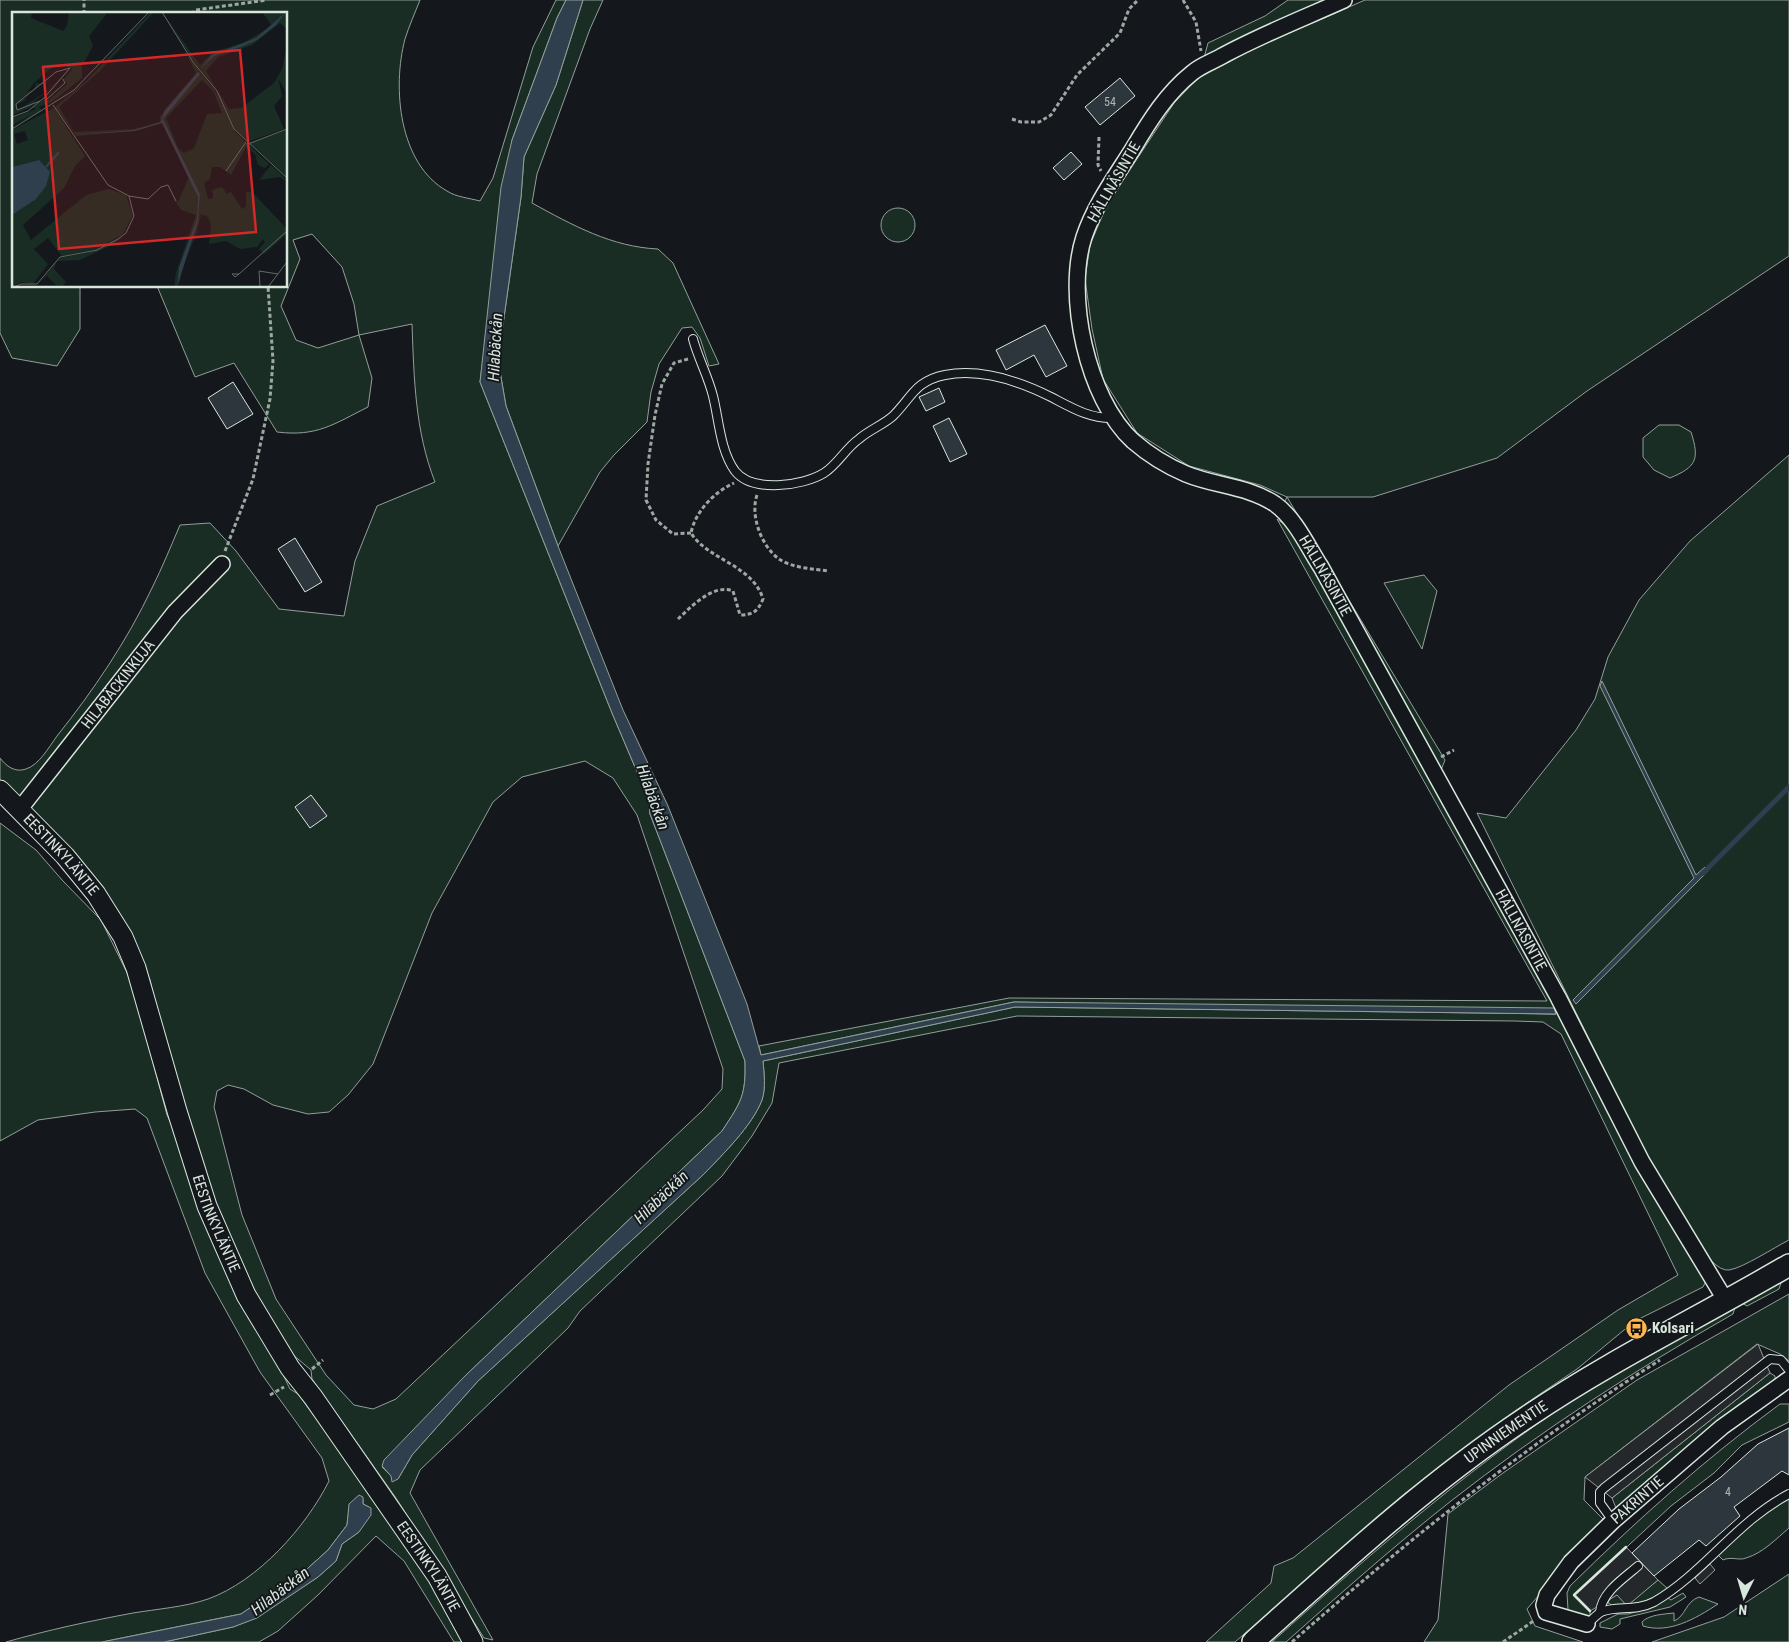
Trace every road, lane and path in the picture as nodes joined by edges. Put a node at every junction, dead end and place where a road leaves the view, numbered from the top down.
1 (267, 0) edge
2 (1138, 0) edge
3 (1183, 0) edge
4 (1344, 0) edge
5 (194, 12) edge
6 (1204, 66) junction
7 (1012, 118) dead end
8 (1099, 137) dead end
9 (1112, 181) junction
10 (268, 288) edge
11 (692, 338) dead end
12 (698, 356) junction
13 (1116, 418) junction
14 (744, 479) junction
15 (760, 484) junction
16 (691, 533) junction
17 (222, 564) joint
18 (829, 571) dead end
19 (678, 619) dead end
20 (2, 795) edge
21 (19, 810) junction
22 (1789, 1265) edge
23 (1726, 1300) junction
24 (1666, 1356) dead end
25 (1789, 1370) edge
26 (1789, 1379) edge
27 (1789, 1494) edge
28 (1613, 1521) junction
29 (1638, 1566) dead end
30 (1546, 1612) junction
31 (1600, 1612) junction
32 (1587, 1624) joint
33 (474, 1642) edge
34 (1253, 1642) edge
35 (1292, 1642) edge
36 (1503, 1642) edge

1 - 5 path
2 - 7 path
3 - 6 path
4 - 6 street, HÄLLNÄSINTIE
6 - 9 street, HÄLLNÄSINTIE
8 - 9 path
9 - 13 street, HÄLLNÄSINTIE
10 - 17 path
11 - 12 lane
12 - 14 lane
12 - 16 path
13 - 15 lane
13 - 23 street, HÄLLNÄSINTIE
14 - 15 lane
14 - 16 path
15 - 18 path
16 - 19 path
17 - 21 street, HILABÄCKINKUJA
20 - 21 street, EESTINKYLÄNTIE
21 - 33 street, EESTINKYLÄNTIE
22 - 23 main road, UPINNIEMENTIE
23 - 34 main road, UPINNIEMENTIE
24 - 35 path, UPINNIEMENTIE
25 - 28 lane
26 - 28 street, PAKRINTIE
27 - 31 lane
28 - 30 street, PAKRINTIE
29 - 31 lane
30 - 32 street
30 - 36 path
31 - 32 lane

